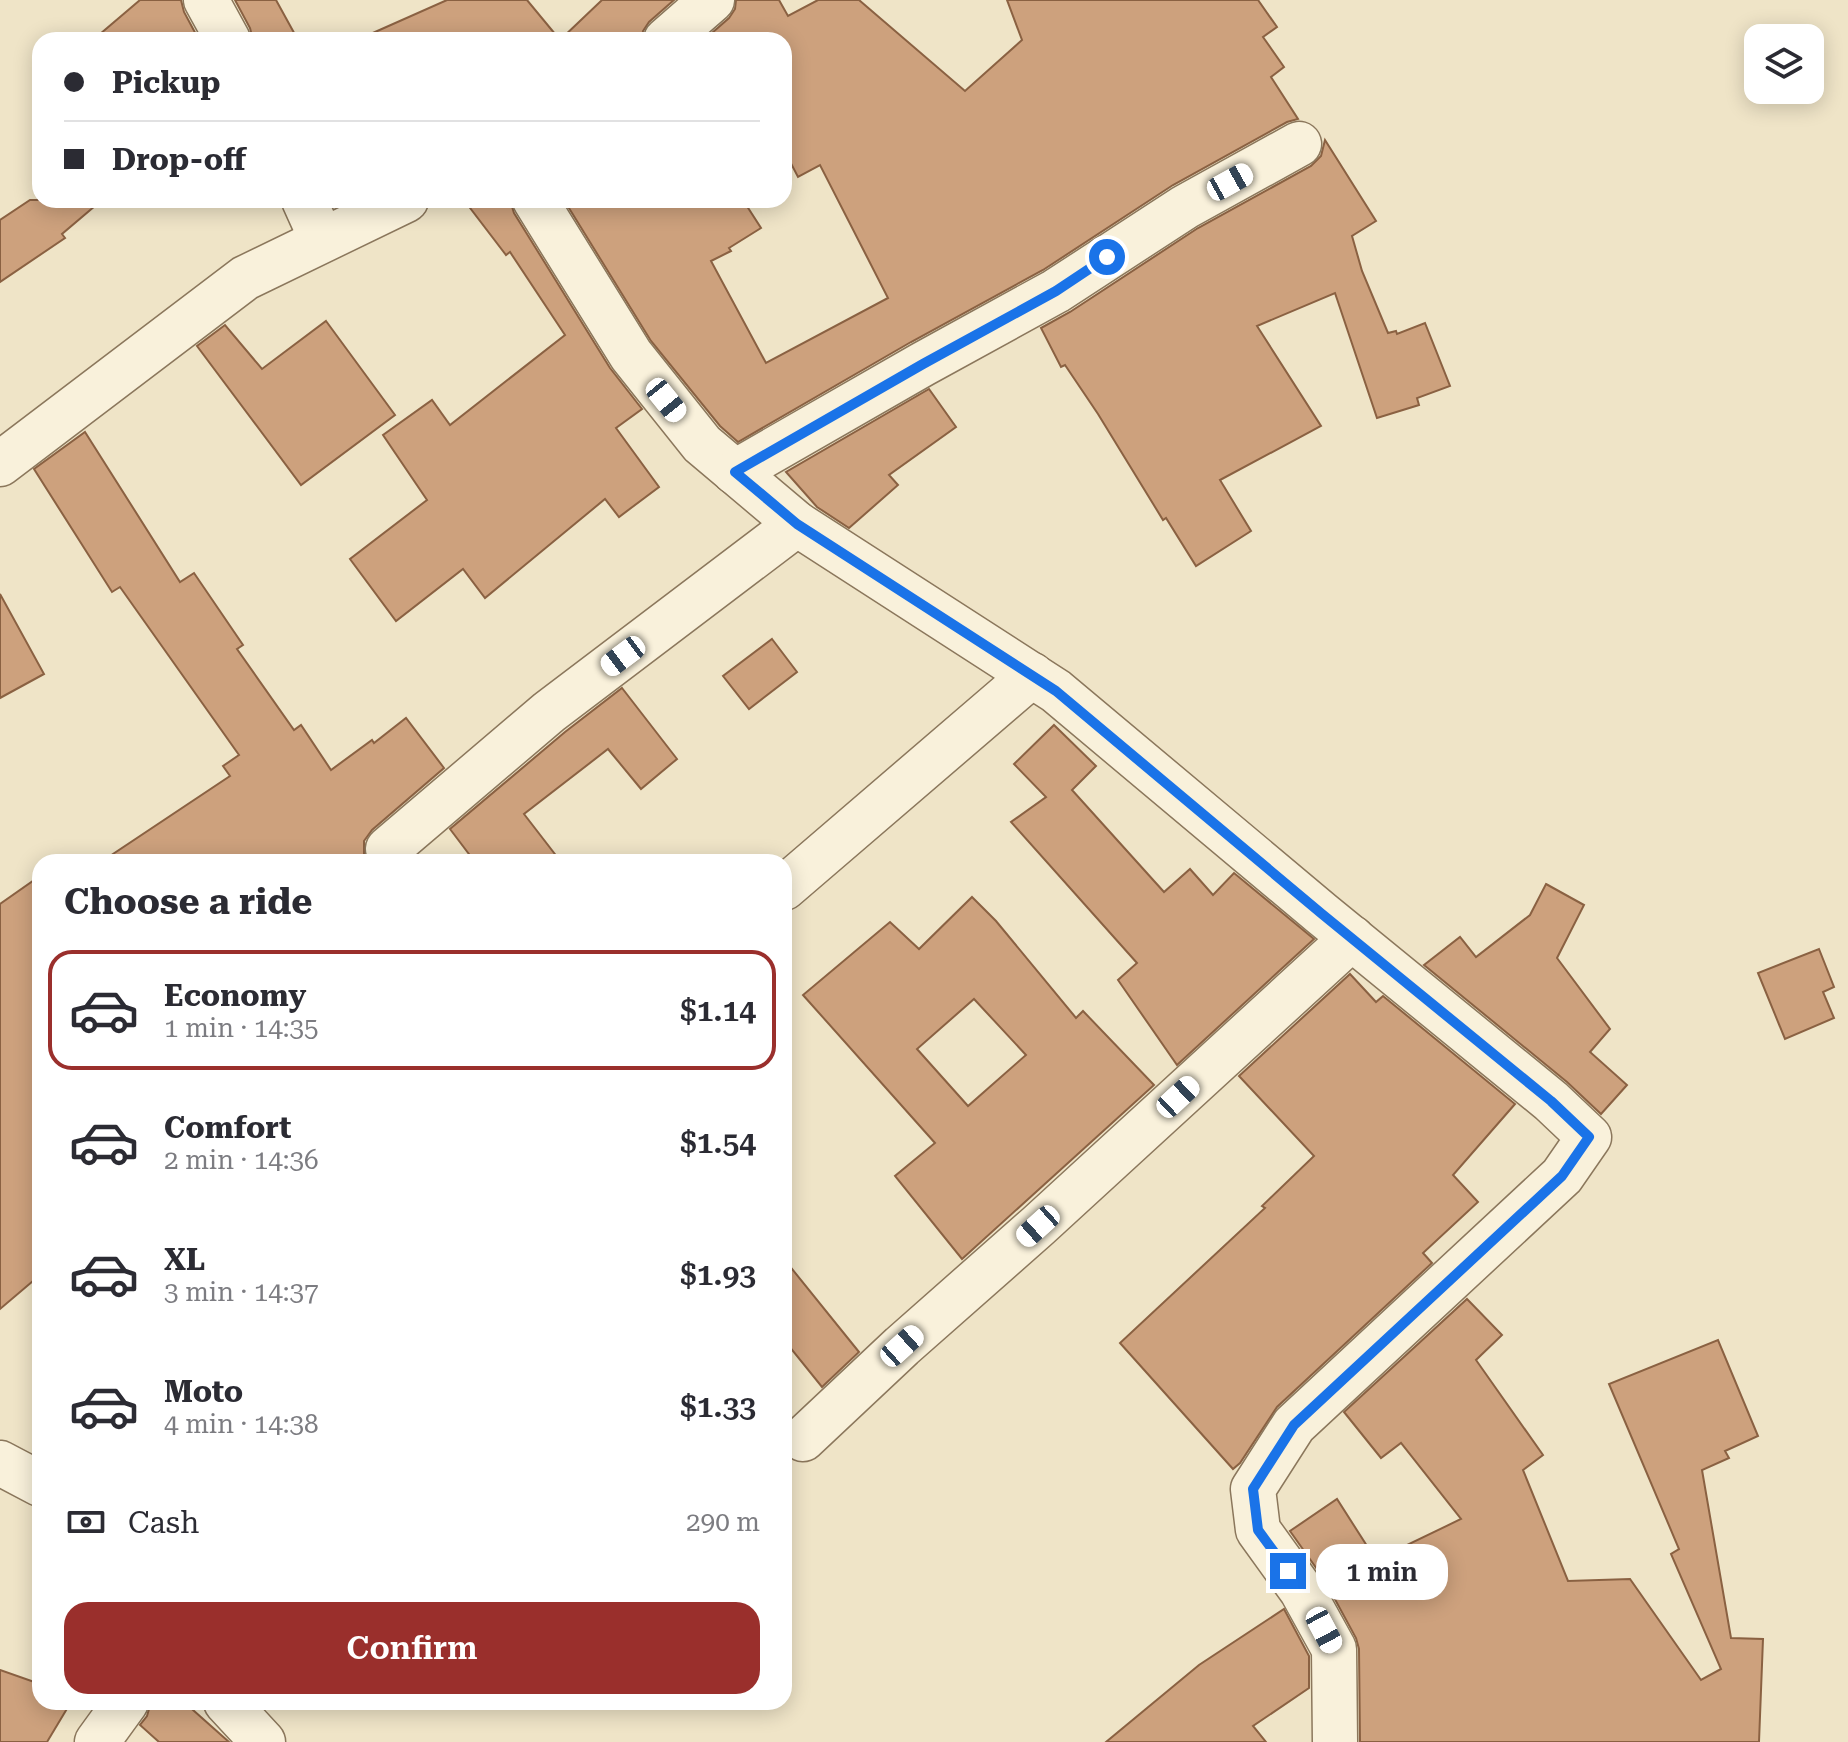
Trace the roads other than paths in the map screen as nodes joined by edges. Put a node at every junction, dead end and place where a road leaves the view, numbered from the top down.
1 (206, 0) edge
2 (712, 0) edge
3 (224, 32) edge
4 (675, 32) edge
5 (1299, 144) dead end
6 (308, 208) edge
7 (389, 208) edge
8 (540, 208) edge
9 (322, 240) junction
10 (0, 464) edge
11 (735, 472) junction
12 (797, 524) junction
13 (1032, 675) junction
14 (388, 849) dead end
15 (792, 881) edge
16 (1352, 938) junction
17 (803, 1439) dead end
18 (0, 1463) edge
19 (32, 1480) edge
20 (120, 1710) edge
21 (233, 1710) edge
22 (97, 1742) edge
23 (263, 1742) edge
24 (1335, 1742) edge

1 - 3 street
2 - 4 street
5 - 11 street
6 - 9 street
7 - 9 street
8 - 11 street
9 - 10 street
11 - 12 street
12 - 13 street
12 - 14 street
13 - 15 street
13 - 16 street
16 - 17 street
16 - 24 street
18 - 19 street
20 - 22 street
21 - 23 street

